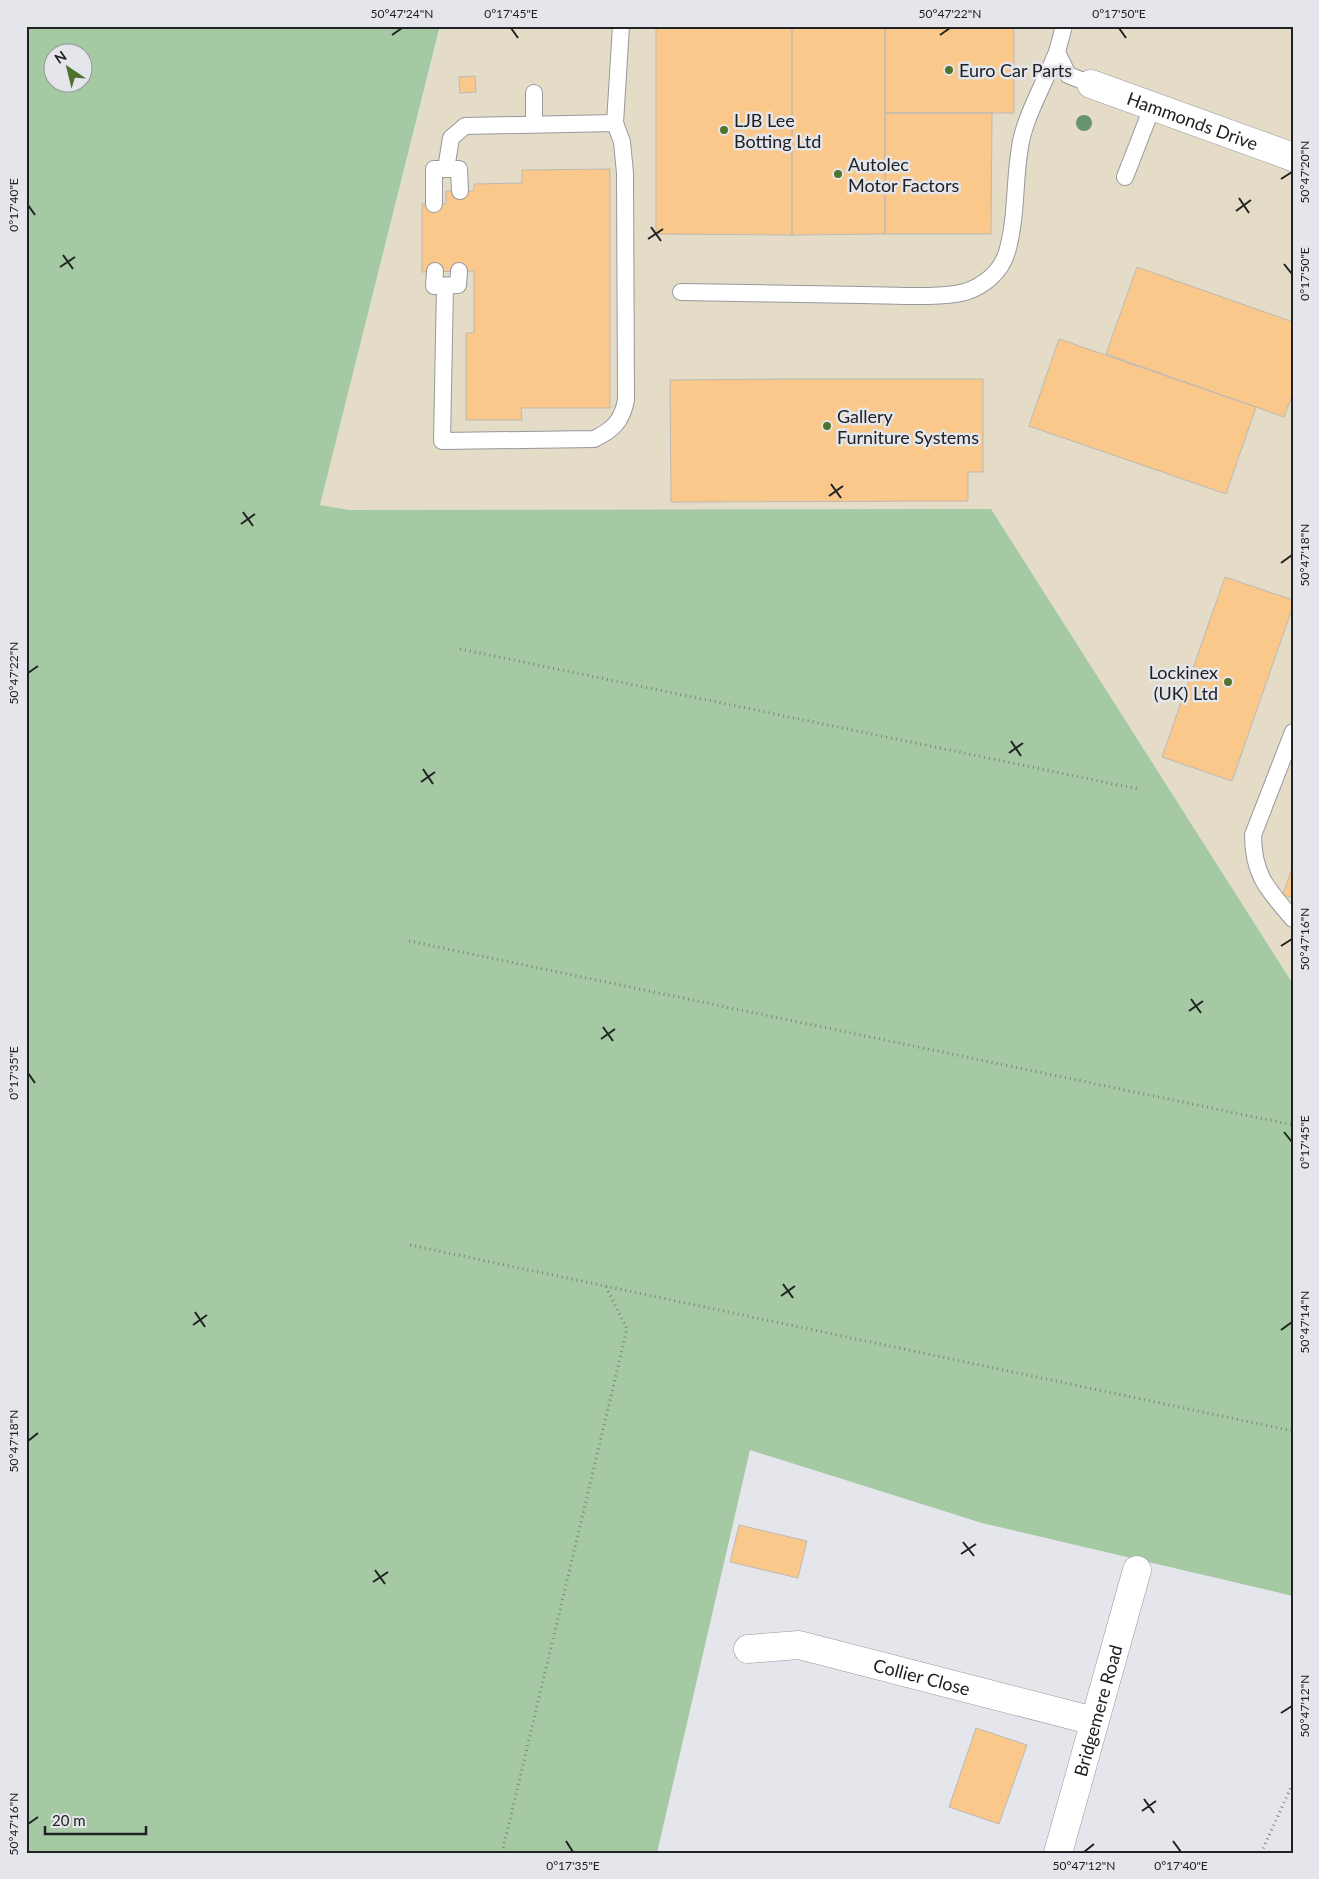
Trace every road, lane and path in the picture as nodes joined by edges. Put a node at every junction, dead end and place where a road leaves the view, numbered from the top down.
1 (621, 26) edge
2 (1064, 26) edge
3 (1057, 52) junction
4 (1091, 84) joint
5 (534, 93) dead end
6 (1153, 105) junction
7 (615, 123) junction
8 (534, 124) junction
9 (1293, 157) edge
10 (446, 169) junction
11 (1126, 177) dead end
12 (460, 191) dead end
13 (434, 204) dead end
14 (434, 271) dead end
15 (459, 272) dead end
16 (445, 286) junction
17 (681, 292) dead end
18 (460, 649) dead end
19 (1293, 732) edge
20 (1138, 789) dead end
21 (1293, 919) edge
22 (409, 941) dead end
23 (1293, 1125) edge
24 (410, 1245) dead end
25 (605, 1286) junction
26 (1293, 1431) edge
27 (1137, 1570) dead end
28 (748, 1649) dead end
29 (1094, 1721) junction
30 (1293, 1783) edge
31 (502, 1853) edge
32 (1058, 1853) edge
33 (1261, 1853) edge

1 - 7 lane
2 - 3 lane
3 - 4 lane
3 - 17 lane
4 - 6 street, Hammonds Drive
5 - 8 lane
6 - 9 street, Hammonds Drive
6 - 11 lane
7 - 8 lane
7 - 16 lane
8 - 10 lane
10 - 12 lane
10 - 13 lane
14 - 16 lane
15 - 16 lane
18 - 20 path
19 - 21 lane
22 - 23 path
24 - 25 path
25 - 26 path
25 - 31 path
27 - 29 street, Bridgemere Road
28 - 29 street, Collier Close
29 - 32 street, Bridgemere Road
30 - 33 path

